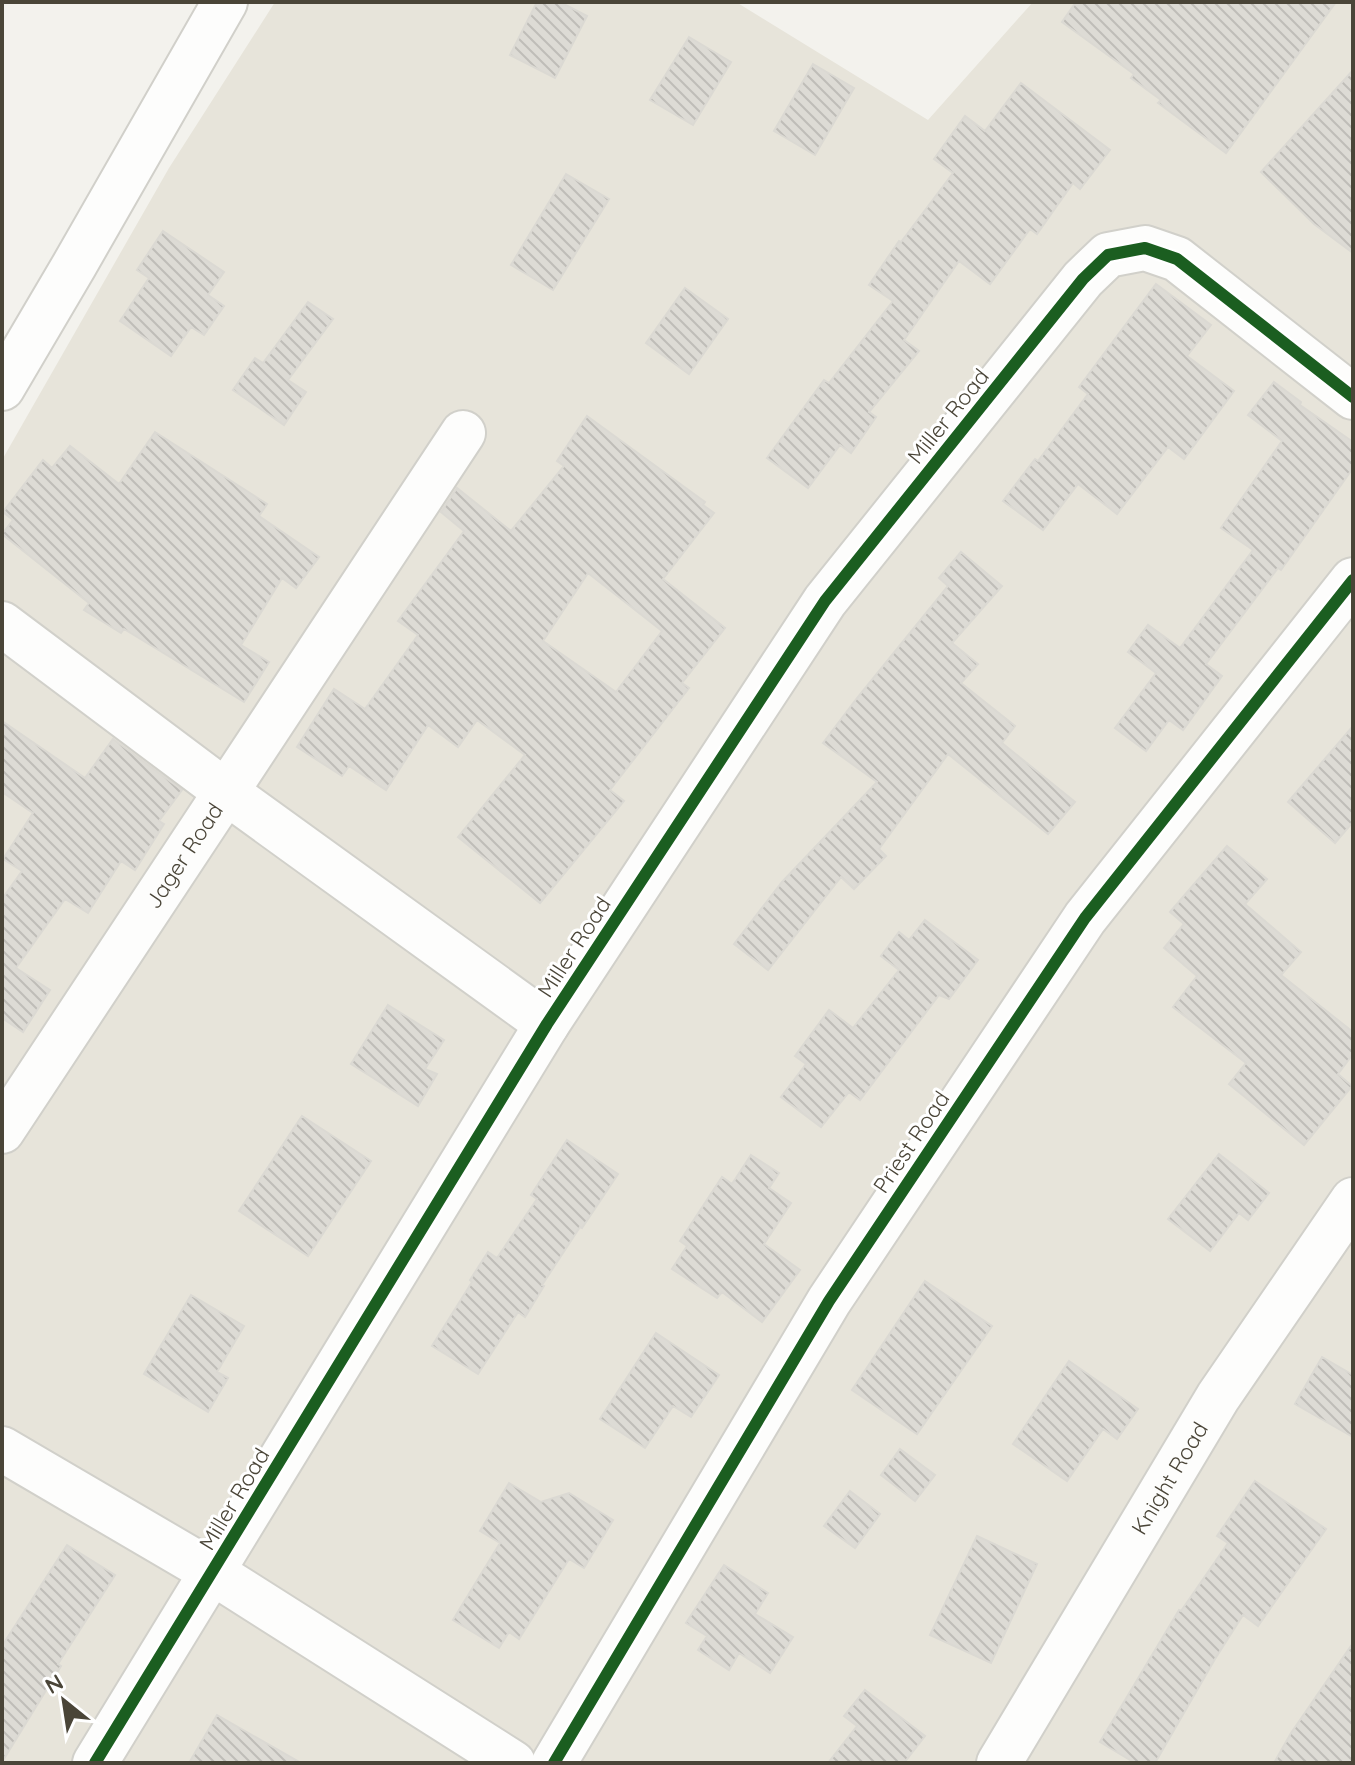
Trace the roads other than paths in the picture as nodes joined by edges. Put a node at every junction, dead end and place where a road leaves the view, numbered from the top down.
1 (225, 2) edge
2 (2, 388) edge
3 (1353, 397) edge
4 (463, 433) dead end
5 (1353, 580) edge
6 (2, 624) edge
7 (226, 792) junction
8 (547, 1024) junction
9 (2, 1131) edge
10 (1353, 1200) edge
11 (2, 1449) edge
12 (212, 1572) junction
13 (95, 1763) edge
14 (513, 1763) edge
15 (554, 1763) edge
16 (999, 1763) edge

1 - 2 street
3 - 8 street, Miller Road
4 - 7 street
5 - 15 street, Priest Road
6 - 7 street
7 - 8 street, Jager Road
7 - 9 street, Jager Road
8 - 12 street, Miller Road
10 - 16 street, Knight Road
11 - 12 street
12 - 13 street, Miller Road
12 - 14 street

